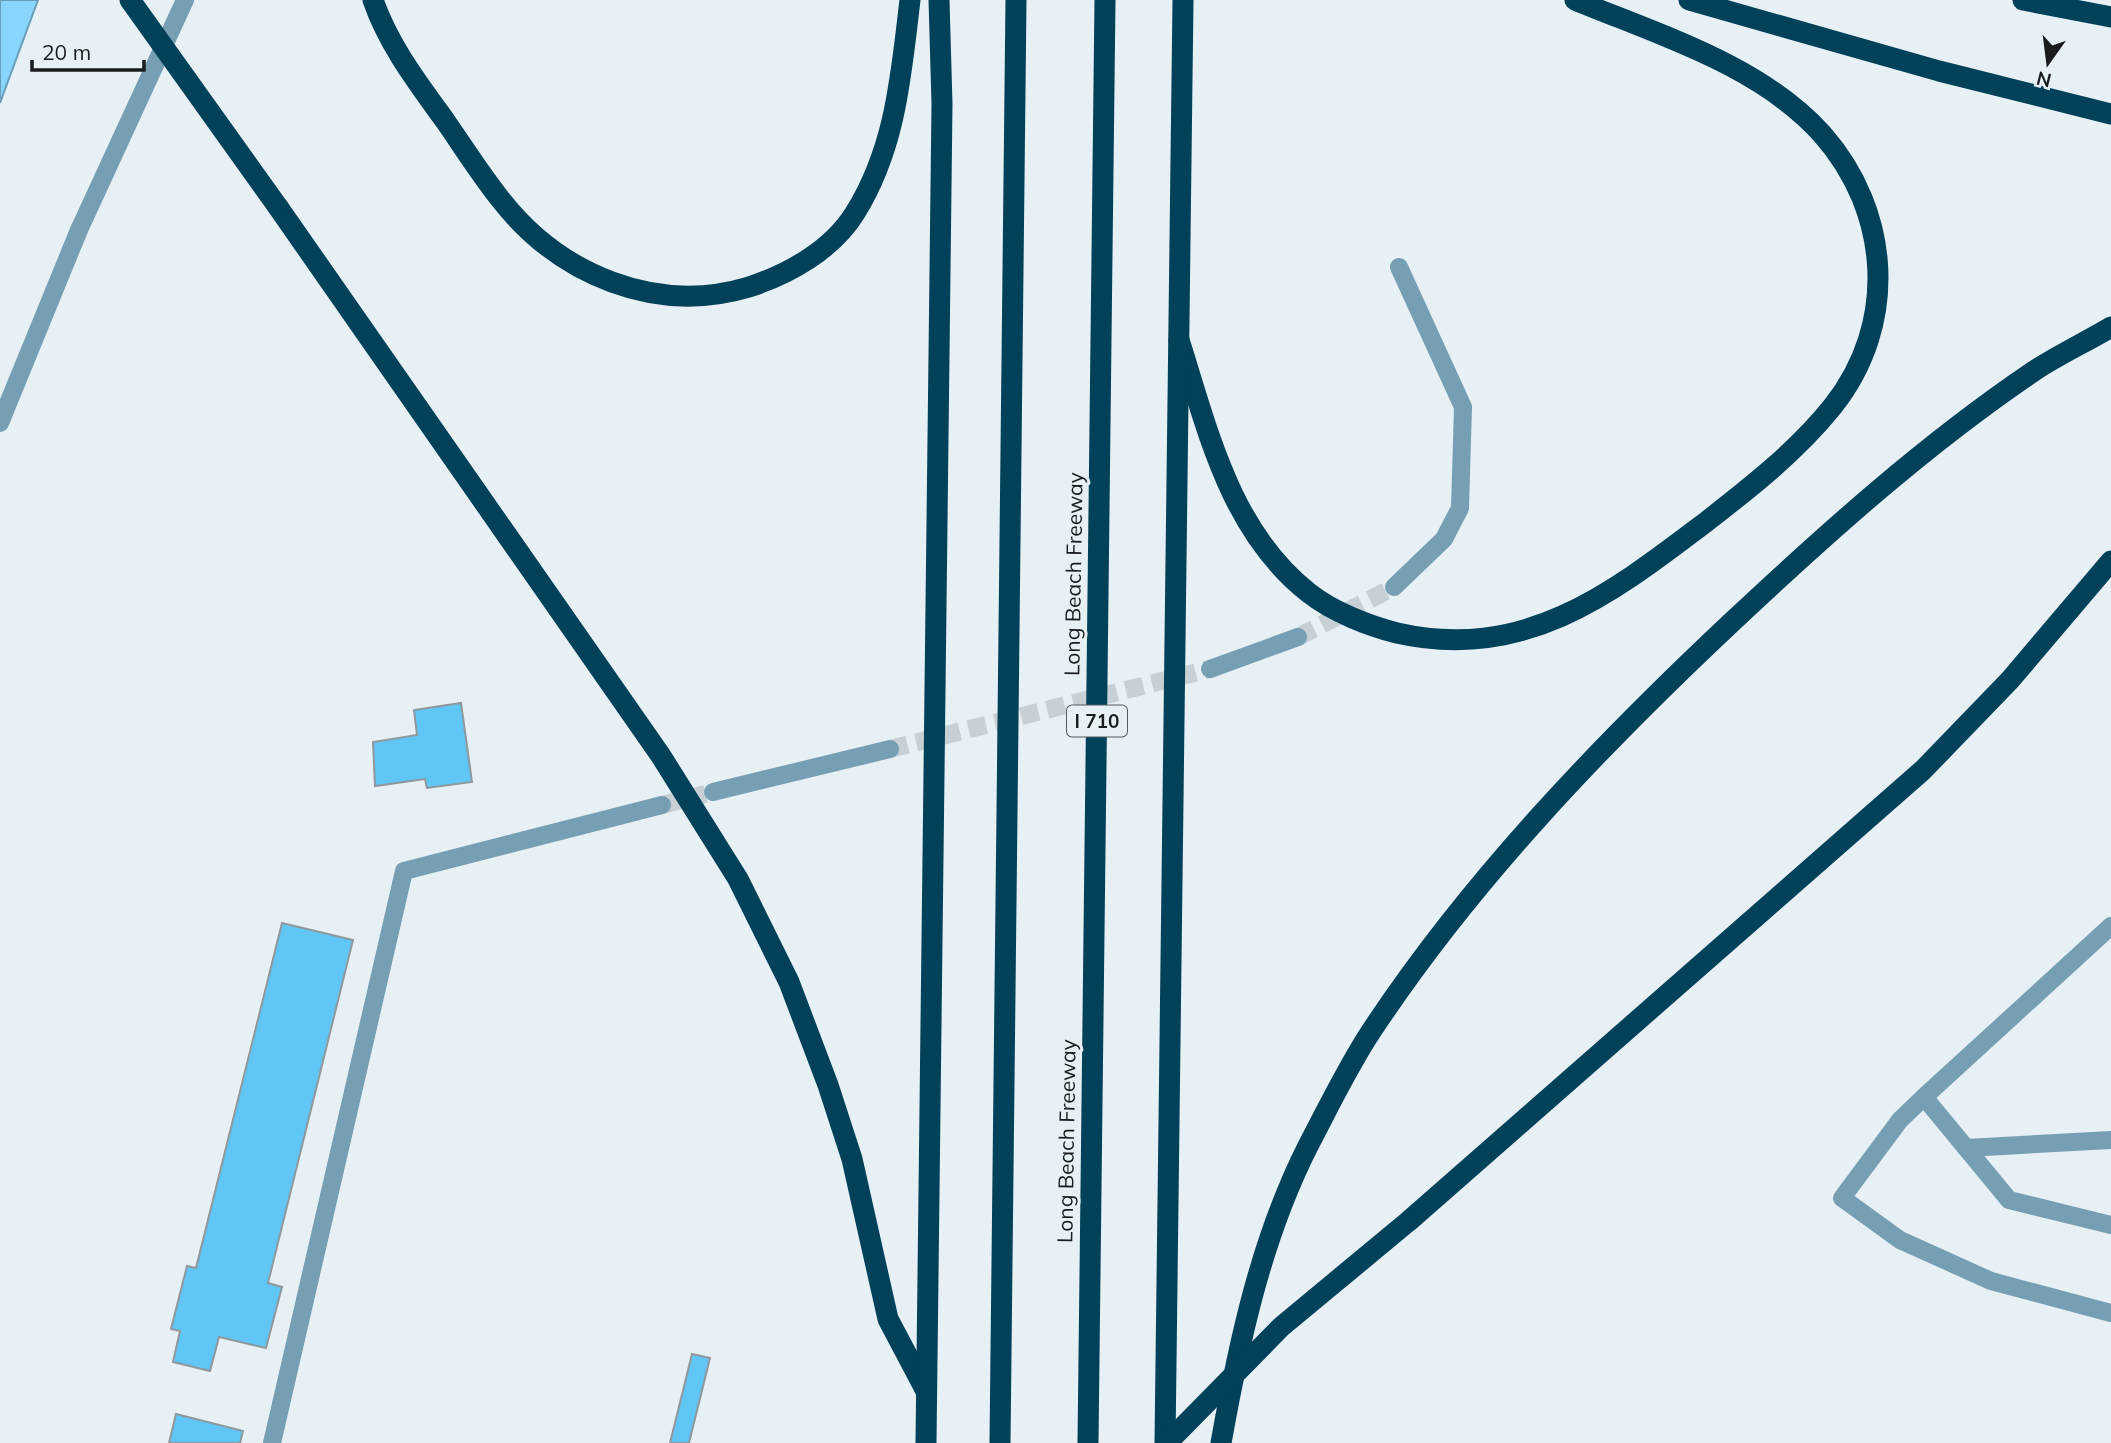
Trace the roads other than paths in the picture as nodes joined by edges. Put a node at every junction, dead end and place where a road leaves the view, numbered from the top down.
1 (130, 0) edge
2 (185, 0) edge
3 (373, 0) edge
4 (910, 0) edge
5 (939, 0) edge
6 (1016, 0) edge
7 (1105, 0) edge
8 (1183, 0) edge
9 (1575, 0) edge
10 (1689, 0) edge
11 (2023, 0) edge
12 (2111, 17) edge
13 (2111, 114) edge
14 (1399, 267) dead end
15 (2111, 327) edge
16 (1179, 340) junction
17 (0, 423) edge
18 (2111, 561) edge
19 (1394, 587) tunnel mouth
20 (1298, 637) tunnel mouth
21 (1210, 669) tunnel mouth
22 (890, 749) tunnel mouth
23 (713, 792) tunnel mouth
24 (662, 805) tunnel mouth
25 (2111, 926) edge
26 (1924, 1097) junction
27 (2111, 1140) edge
28 (1966, 1148) junction
29 (2111, 1225) edge
30 (2111, 1313) edge
31 (927, 1393) junction
32 (272, 1443) edge
33 (926, 1443) edge
34 (1000, 1443) edge
35 (1088, 1443) edge
36 (1166, 1443) edge
37 (1221, 1443) edge

1 - 31 highway, bridge
2 - 17 street
3 - 4 highway
5 - 31 highway
6 - 34 highway
7 - 35 highway, Long Beach Freeway / I 710
8 - 16 highway
9 - 16 highway
10 - 13 highway
11 - 12 highway
14 - 19 street
15 - 37 highway
16 - 36 highway
18 - 36 highway, bridge
20 - 21 street
22 - 23 street
24 - 32 street
25 - 26 street
26 - 28 street
26 - 30 street
27 - 28 street
28 - 29 street
31 - 33 highway

